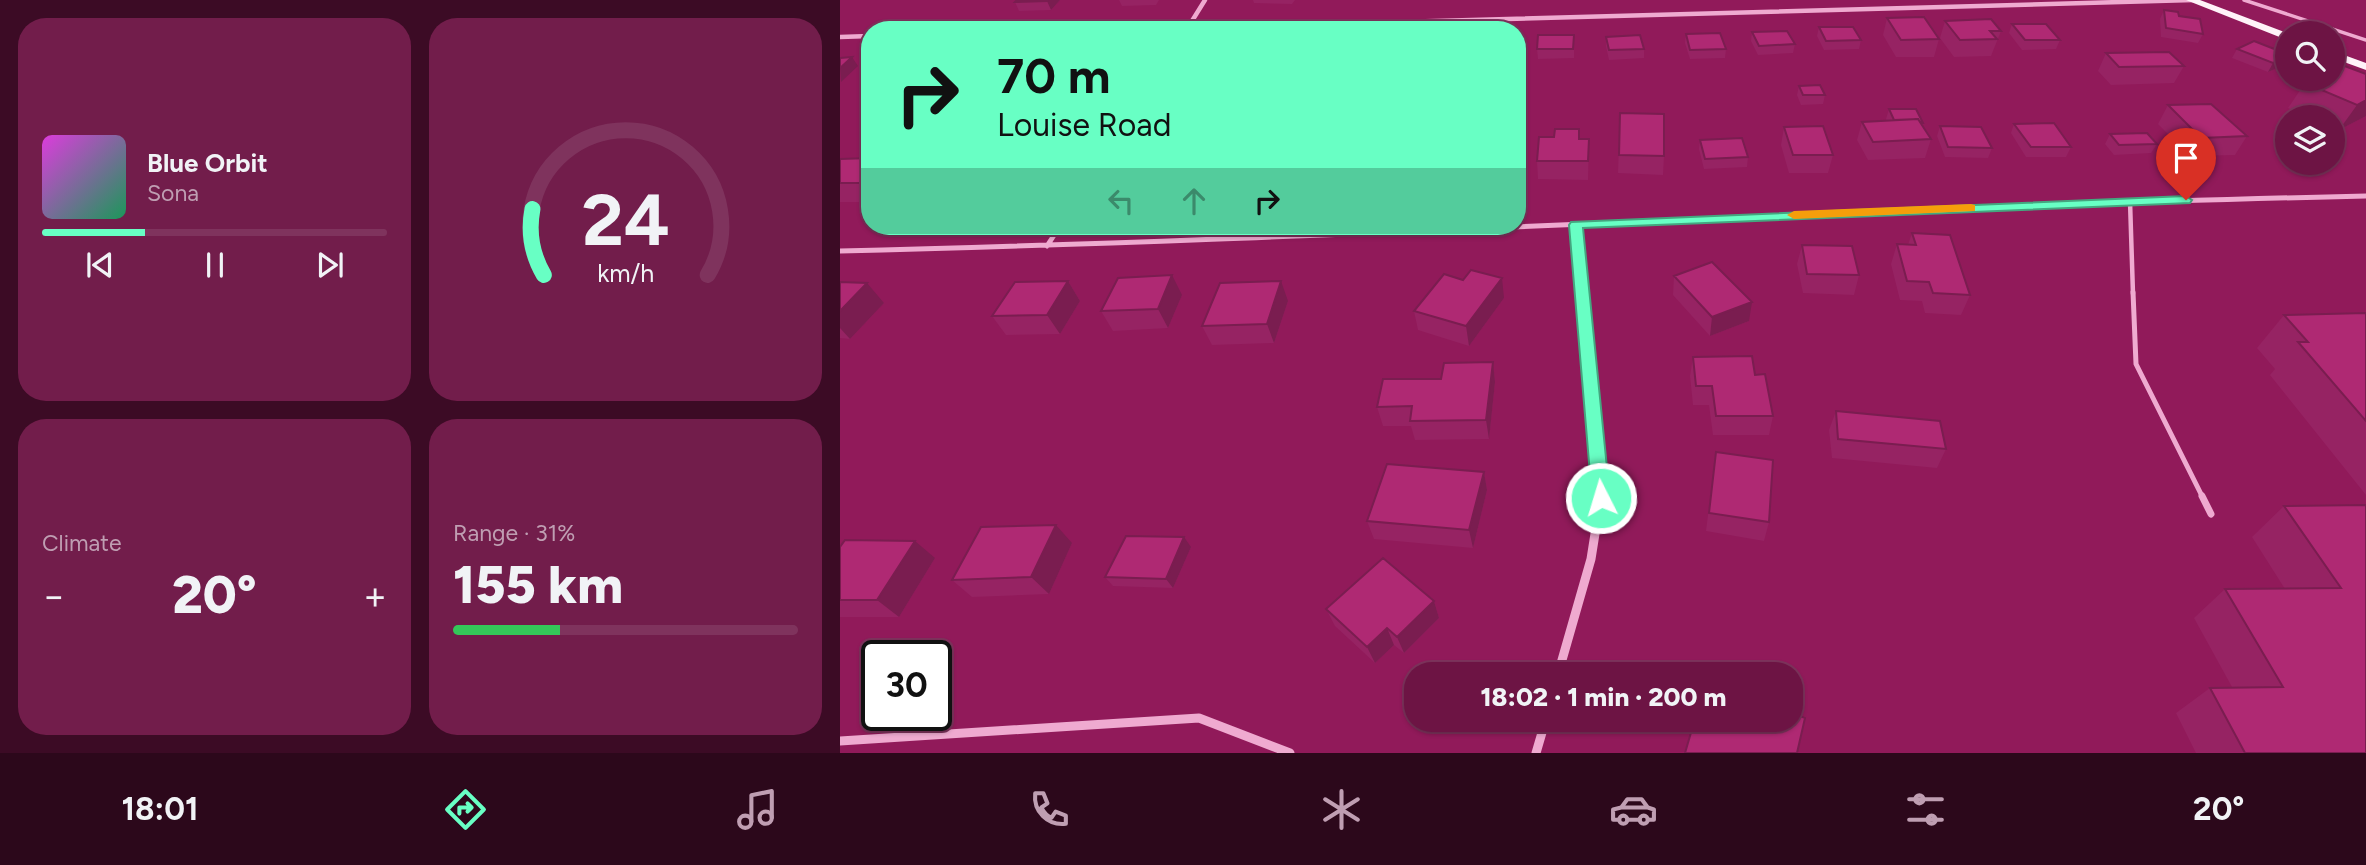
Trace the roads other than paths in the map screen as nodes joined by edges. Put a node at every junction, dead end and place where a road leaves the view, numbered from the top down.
1 (1205, 0) edge
2 (2192, 0) edge
3 (2200, 0) edge
4 (2244, 0) edge
5 (1192, 21) edge
6 (1464, 21) edge
7 (2275, 32) edge
8 (861, 36) edge
9 (840, 37) edge
10 (2366, 40) edge
11 (2345, 58) edge
12 (2366, 66) edge
13 (2366, 196) edge
14 (2130, 201) junction
15 (1576, 225) junction
16 (1526, 227) edge
17 (1054, 235) edge
18 (1324, 235) edge
19 (1047, 246) junction
20 (840, 251) edge
21 (2211, 514) dead end
22 (1561, 662) edge
23 (1542, 732) edge
24 (840, 741) edge
25 (1290, 753) edge
26 (1536, 753) edge

1 - 5 street
2 - 3 lane
2 - 6 street
2 - 7 main road
4 - 10 lane
8 - 9 street
11 - 12 main road
13 - 14 street
14 - 15 street
14 - 21 lane
15 - 16 street
15 - 22 street
17 - 19 street
18 - 19 street
19 - 20 street
23 - 26 street
24 - 25 street

